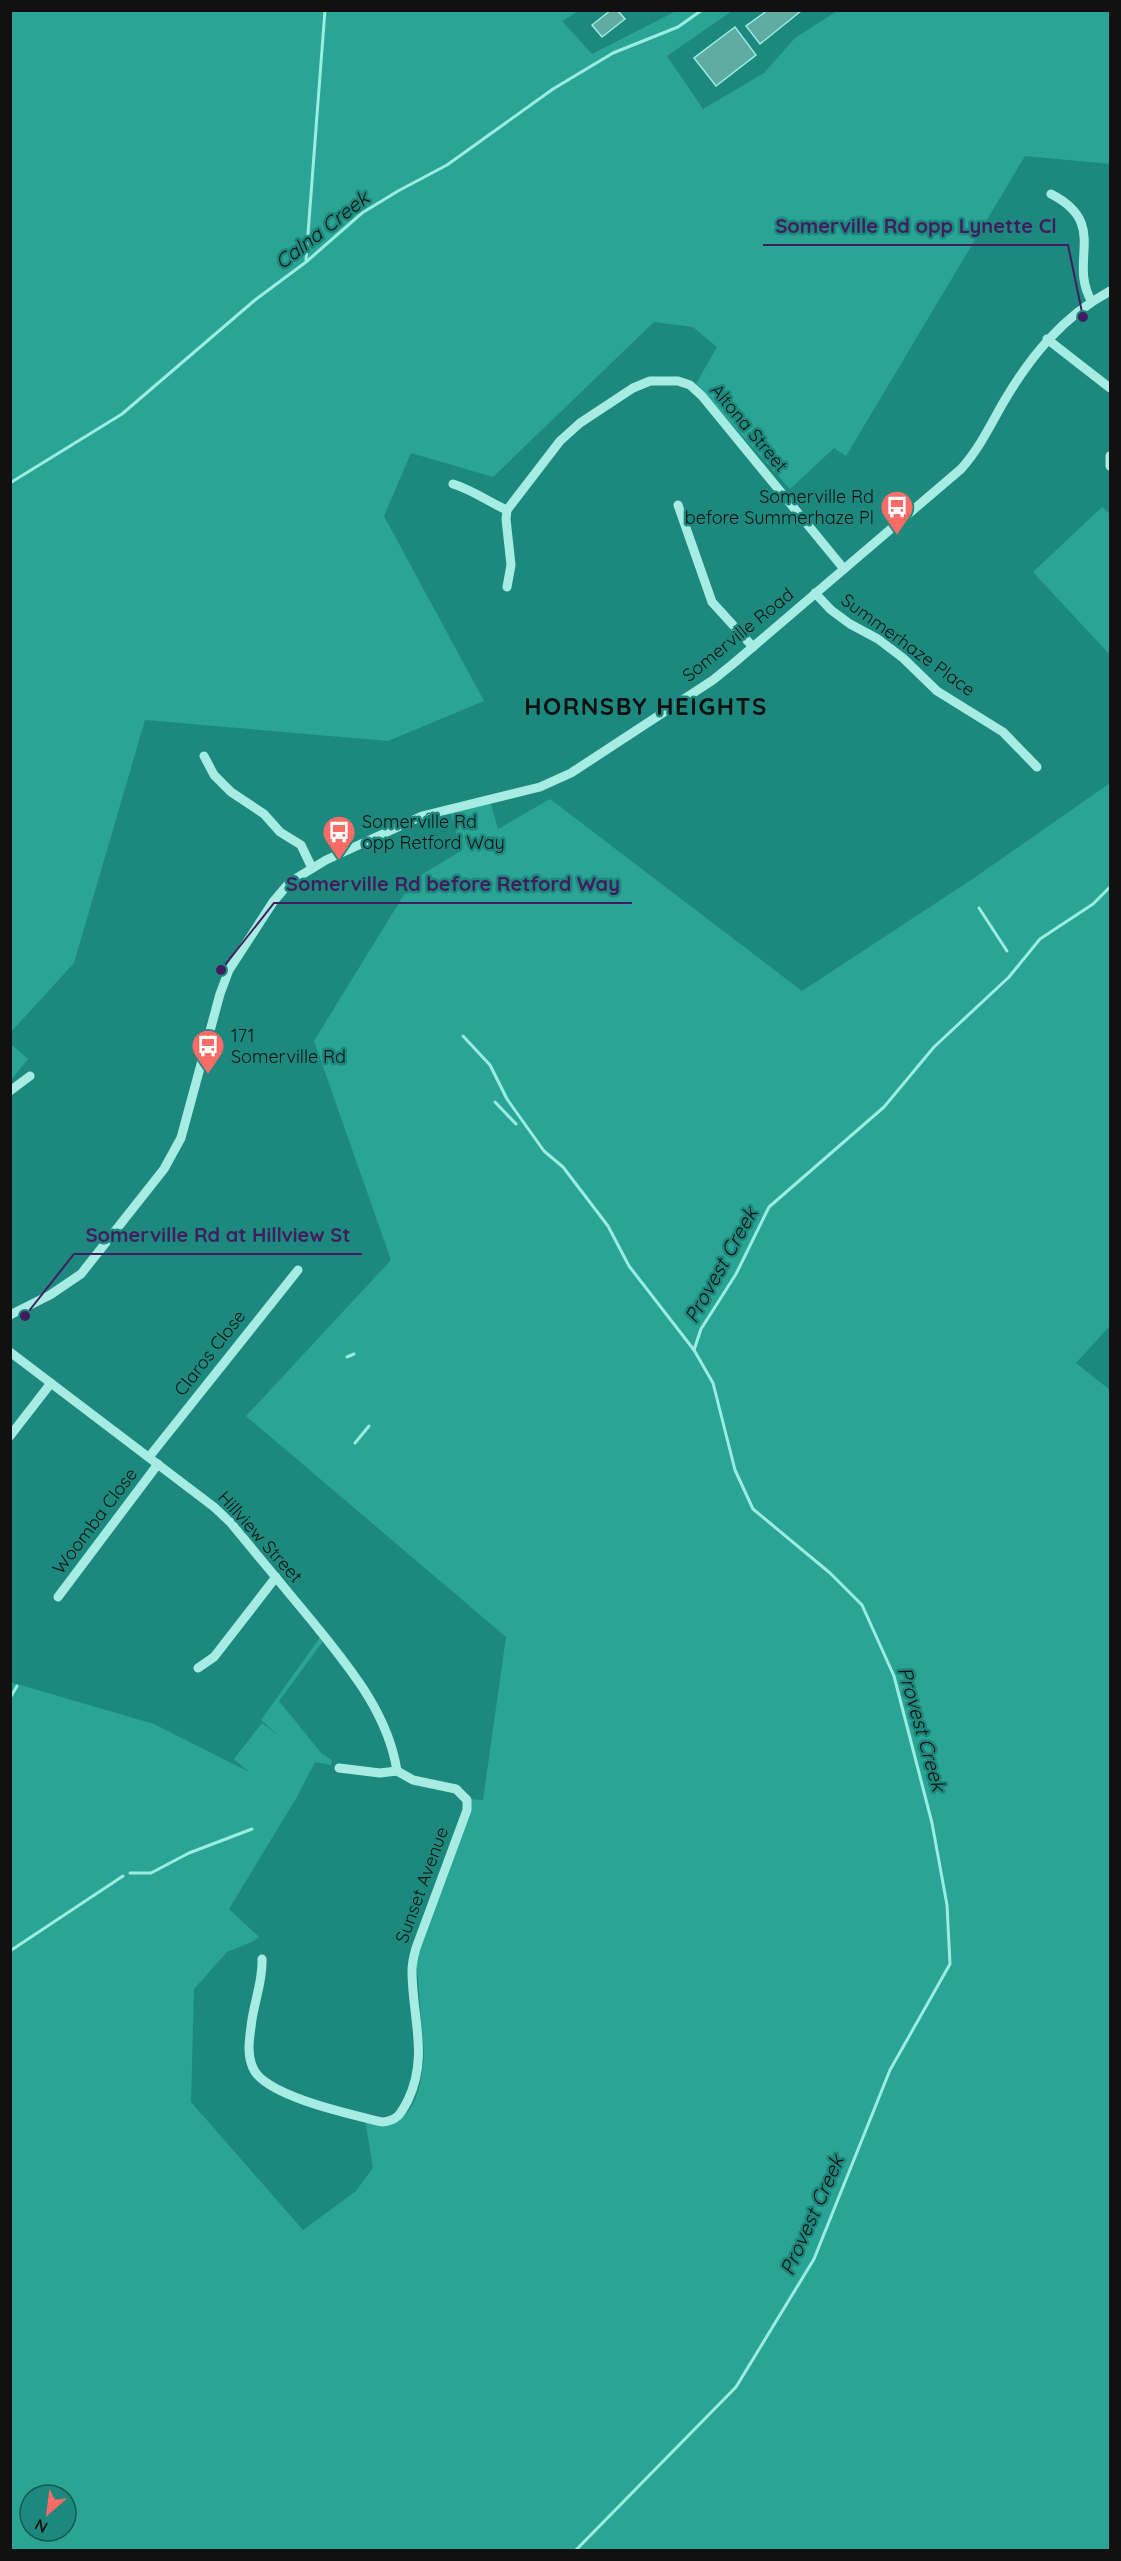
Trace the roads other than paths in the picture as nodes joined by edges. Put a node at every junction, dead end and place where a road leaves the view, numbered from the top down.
1 (1051, 194) dead end
2 (1110, 291) edge
3 (1092, 302) junction
4 (1047, 339) junction
5 (1110, 388) edge
6 (1110, 456) edge
7 (1110, 466) edge
8 (453, 484) dead end
9 (678, 505) dead end
10 (507, 510) junction
11 (844, 569) junction
12 (507, 587) dead end
13 (815, 593) junction
14 (753, 648) junction
15 (204, 756) dead end
16 (1037, 767) dead end
17 (312, 868) junction
18 (30, 1076) dead end
19 (10, 1091) edge
20 (298, 1270) dead end
21 (10, 1315) edge
22 (10, 1352) edge
23 (51, 1383) junction
24 (10, 1436) edge
25 (149, 1457) junction
26 (158, 1464) junction
27 (276, 1578) junction
28 (58, 1598) dead end
29 (198, 1668) dead end
30 (339, 1768) dead end
31 (397, 1771) junction
32 (262, 1959) dead end

1 - 3 street
2 - 3 street, Somerville Road
3 - 4 street, Somerville Road
4 - 5 street
4 - 11 street, Somerville Road
6 - 7 street
8 - 10 street
9 - 14 street
10 - 11 street, Altona Street
10 - 12 street
11 - 13 street, Somerville Road
13 - 14 street, Somerville Road
13 - 16 street, Summerhaze Place
14 - 17 street, Somerville Road
15 - 17 street
17 - 21 street, Somerville Road
18 - 19 street
20 - 25 street, Claros Close
22 - 23 street, Hillview Street
23 - 24 street
23 - 25 street, Hillview Street
25 - 26 street, Hillview Street
26 - 27 street, Hillview Street
26 - 28 street, Woomba Close
27 - 29 street
27 - 31 street, Hillview Street
30 - 31 street, Sunset Avenue
31 - 32 street, Sunset Avenue

